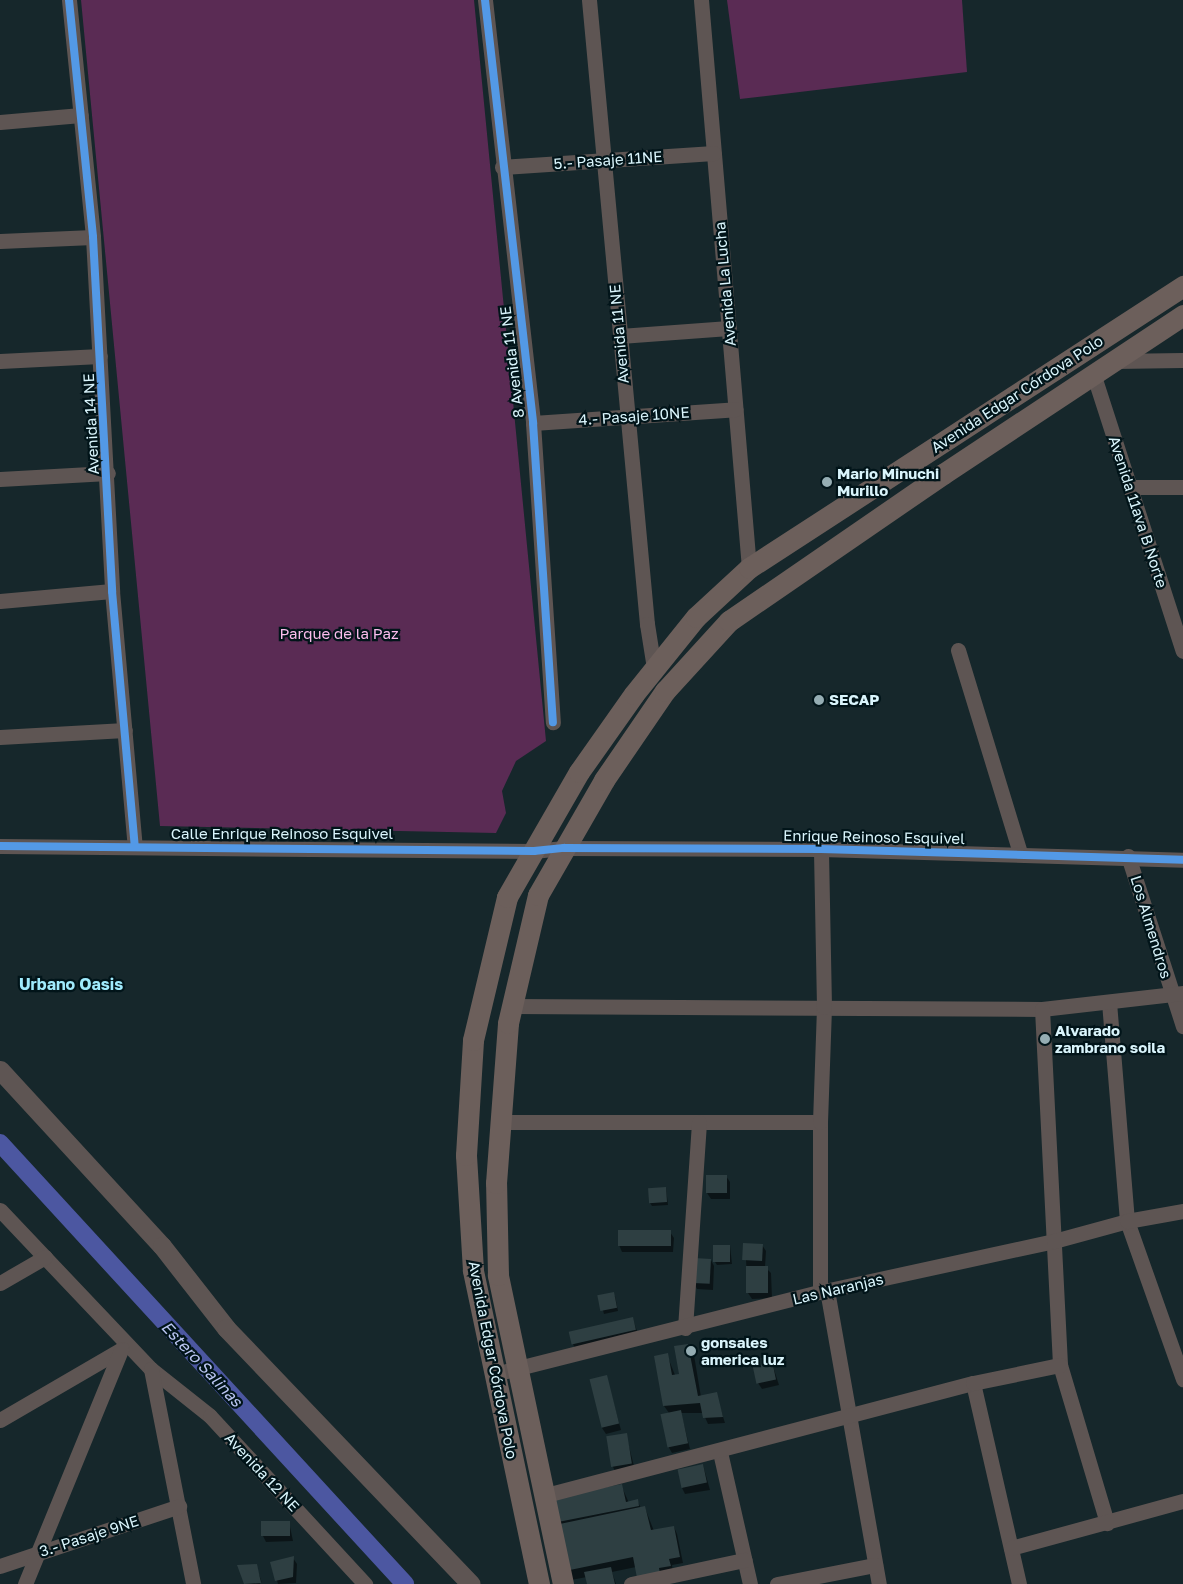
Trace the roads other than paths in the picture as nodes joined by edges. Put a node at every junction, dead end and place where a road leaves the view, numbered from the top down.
1 (69, 0) edge
2 (485, 0) edge
3 (589, 0) edge
4 (701, 0) edge
5 (81, 115) junction
6 (0, 122) edge
7 (714, 153) junction
8 (603, 160) junction
9 (502, 167) junction
10 (93, 237) junction
11 (0, 241) edge
12 (1183, 286) edge
13 (1183, 315) edge
14 (729, 328) junction
15 (620, 336) junction
16 (100, 356) junction
17 (1183, 360) edge
18 (0, 361) edge
19 (1101, 367) junction
20 (736, 408) junction
21 (627, 417) junction
22 (533, 423) junction
23 (108, 473) junction
24 (0, 479) edge
25 (1131, 488) junction
26 (1183, 488) edge
27 (749, 568) junction
28 (112, 590) junction
29 (0, 601) edge
30 (1176, 608) edge
31 (958, 650) dead end
32 (1183, 651) edge
33 (654, 668) junction
34 (553, 722) dead end
35 (125, 730) junction
36 (0, 737) edge
37 (0, 846) edge
38 (136, 847) junction
39 (564, 848) junction
40 (821, 849) junction
41 (534, 851) junction
42 (1020, 854) junction
43 (1128, 856) junction
44 (1183, 860) edge
45 (1178, 995) edge
46 (1109, 1002) junction
47 (512, 1006) junction
48 (824, 1008) junction
49 (1042, 1009) junction
50 (1183, 1026) edge
51 (0, 1070) edge
52 (499, 1122) junction
53 (699, 1122) junction
54 (820, 1122) junction
55 (0, 1210) edge
56 (1183, 1211) edge
57 (1127, 1221) junction
58 (1054, 1241) junction
59 (45, 1257) junction
60 (0, 1283) edge
61 (824, 1291) junction
62 (685, 1328) junction
63 (125, 1347) junction
64 (1060, 1365) junction
65 (151, 1369) junction
66 (518, 1369) junction
67 (495, 1374) junction
68 (1183, 1379) edge
69 (973, 1383) junction
70 (850, 1416) junction
71 (0, 1420) edge
72 (720, 1452) junction
73 (546, 1494) junction
74 (1183, 1501) edge
75 (179, 1506) junction
76 (1107, 1524) junction
77 (1011, 1548) junction
78 (37, 1553) junction
79 (744, 1560) junction
80 (0, 1566) edge
81 (875, 1566) junction
82 (25, 1584) edge
83 (193, 1584) edge
84 (365, 1584) edge
85 (471, 1584) edge
86 (539, 1584) edge
87 (563, 1584) edge
88 (631, 1584) edge
89 (750, 1584) edge
90 (777, 1584) edge
91 (879, 1584) edge
92 (1020, 1584) edge

1 - 5 street, Avenida 14 NE
2 - 9 street, 8 Avenida 11 NE
3 - 8 street, Avenida 11 NE
4 - 7 street, Avenida La Lucha
5 - 6 street
5 - 10 street, Avenida 14 NE
7 - 8 street, 5.- Pasaje 11NE
7 - 14 street, Avenida La Lucha
8 - 9 street, 5.- Pasaje 11NE
8 - 15 street, Avenida 11 NE
9 - 22 street, 8 Avenida 11 NE
10 - 11 street
10 - 16 street, Avenida 14 NE
12 - 27 main road, Avenida Edgar Córdova Polo
13 - 19 main road, Avenida Edgar Córdova Polo
14 - 15 street
14 - 20 street, Avenida La Lucha
15 - 21 street, Avenida 11 NE
16 - 18 street
16 - 23 street, Avenida 14 NE
17 - 19 street
19 - 25 street, Avenida 11ava B Norte
19 - 39 main road, Avenida Edgar Córdova Polo
20 - 21 street, 4.- Pasaje 10NE
20 - 27 street, Avenida La Lucha
21 - 22 street, 4.- Pasaje 10NE
21 - 33 street, Avenida 11 NE
22 - 34 street, 8 Avenida 11 NE
23 - 24 street
23 - 28 street, Avenida 14 NE
25 - 26 street
25 - 30 street, Avenida 11ava B Norte
27 - 33 main road, Avenida Edgar Córdova Polo
28 - 29 street
28 - 35 street, Avenida 14 NE
30 - 32 street, Avenida 11ava B Norte
31 - 42 street
33 - 41 main road, Avenida Edgar Córdova Polo
35 - 36 street
35 - 38 street, Avenida 14 NE
37 - 38 street, Calle Enrique Reinoso Esquivel
38 - 41 street, Calle Enrique Reinoso Esquivel
39 - 40 street, Enrique Reinoso Esquivel
39 - 41 street, Calle Enrique Reinoso Esquivel
39 - 47 main road, Avenida Edgar Córdova Polo
40 - 42 street, Enrique Reinoso Esquivel
40 - 48 street
41 - 67 main road, Avenida Edgar Córdova Polo
42 - 43 street, Enrique Reinoso Esquivel
43 - 44 street, Enrique Reinoso Esquivel
43 - 45 street, Los Almendros
45 - 46 street
45 - 50 street, Los Almendros
46 - 49 street
46 - 57 street
47 - 48 street
47 - 52 main road, Avenida Edgar Córdova Polo
48 - 49 street
48 - 54 street
49 - 58 street
51 - 85 street
52 - 53 street
52 - 66 main road, Avenida Edgar Córdova Polo
53 - 54 street
53 - 62 street
54 - 61 street
55 - 59 street
56 - 57 street, Las Naranjas
57 - 58 street, Las Naranjas
57 - 68 street
58 - 61 street, Las Naranjas
58 - 64 street
59 - 60 street
59 - 63 street, Avenida 12 NE
61 - 62 street, Las Naranjas
61 - 70 street
62 - 66 street, Las Naranjas
63 - 65 street, Avenida 12 NE
63 - 71 street
63 - 78 street
64 - 69 street
64 - 76 street
65 - 75 street
65 - 84 street, Avenida 12 NE
66 - 67 street, Las Naranjas
66 - 73 main road, Avenida Edgar Córdova Polo
67 - 86 main road, Avenida Edgar Córdova Polo
69 - 70 street
69 - 77 street
70 - 72 street
70 - 81 street
72 - 73 street
72 - 79 street
73 - 87 main road, Avenida Edgar Córdova Polo
74 - 76 street
75 - 78 street, 3.- Pasaje 9NE
75 - 83 street
76 - 77 street
77 - 92 street
78 - 80 street, 3.- Pasaje 9NE
78 - 82 street
79 - 88 street
79 - 89 street
81 - 90 street
81 - 91 street

